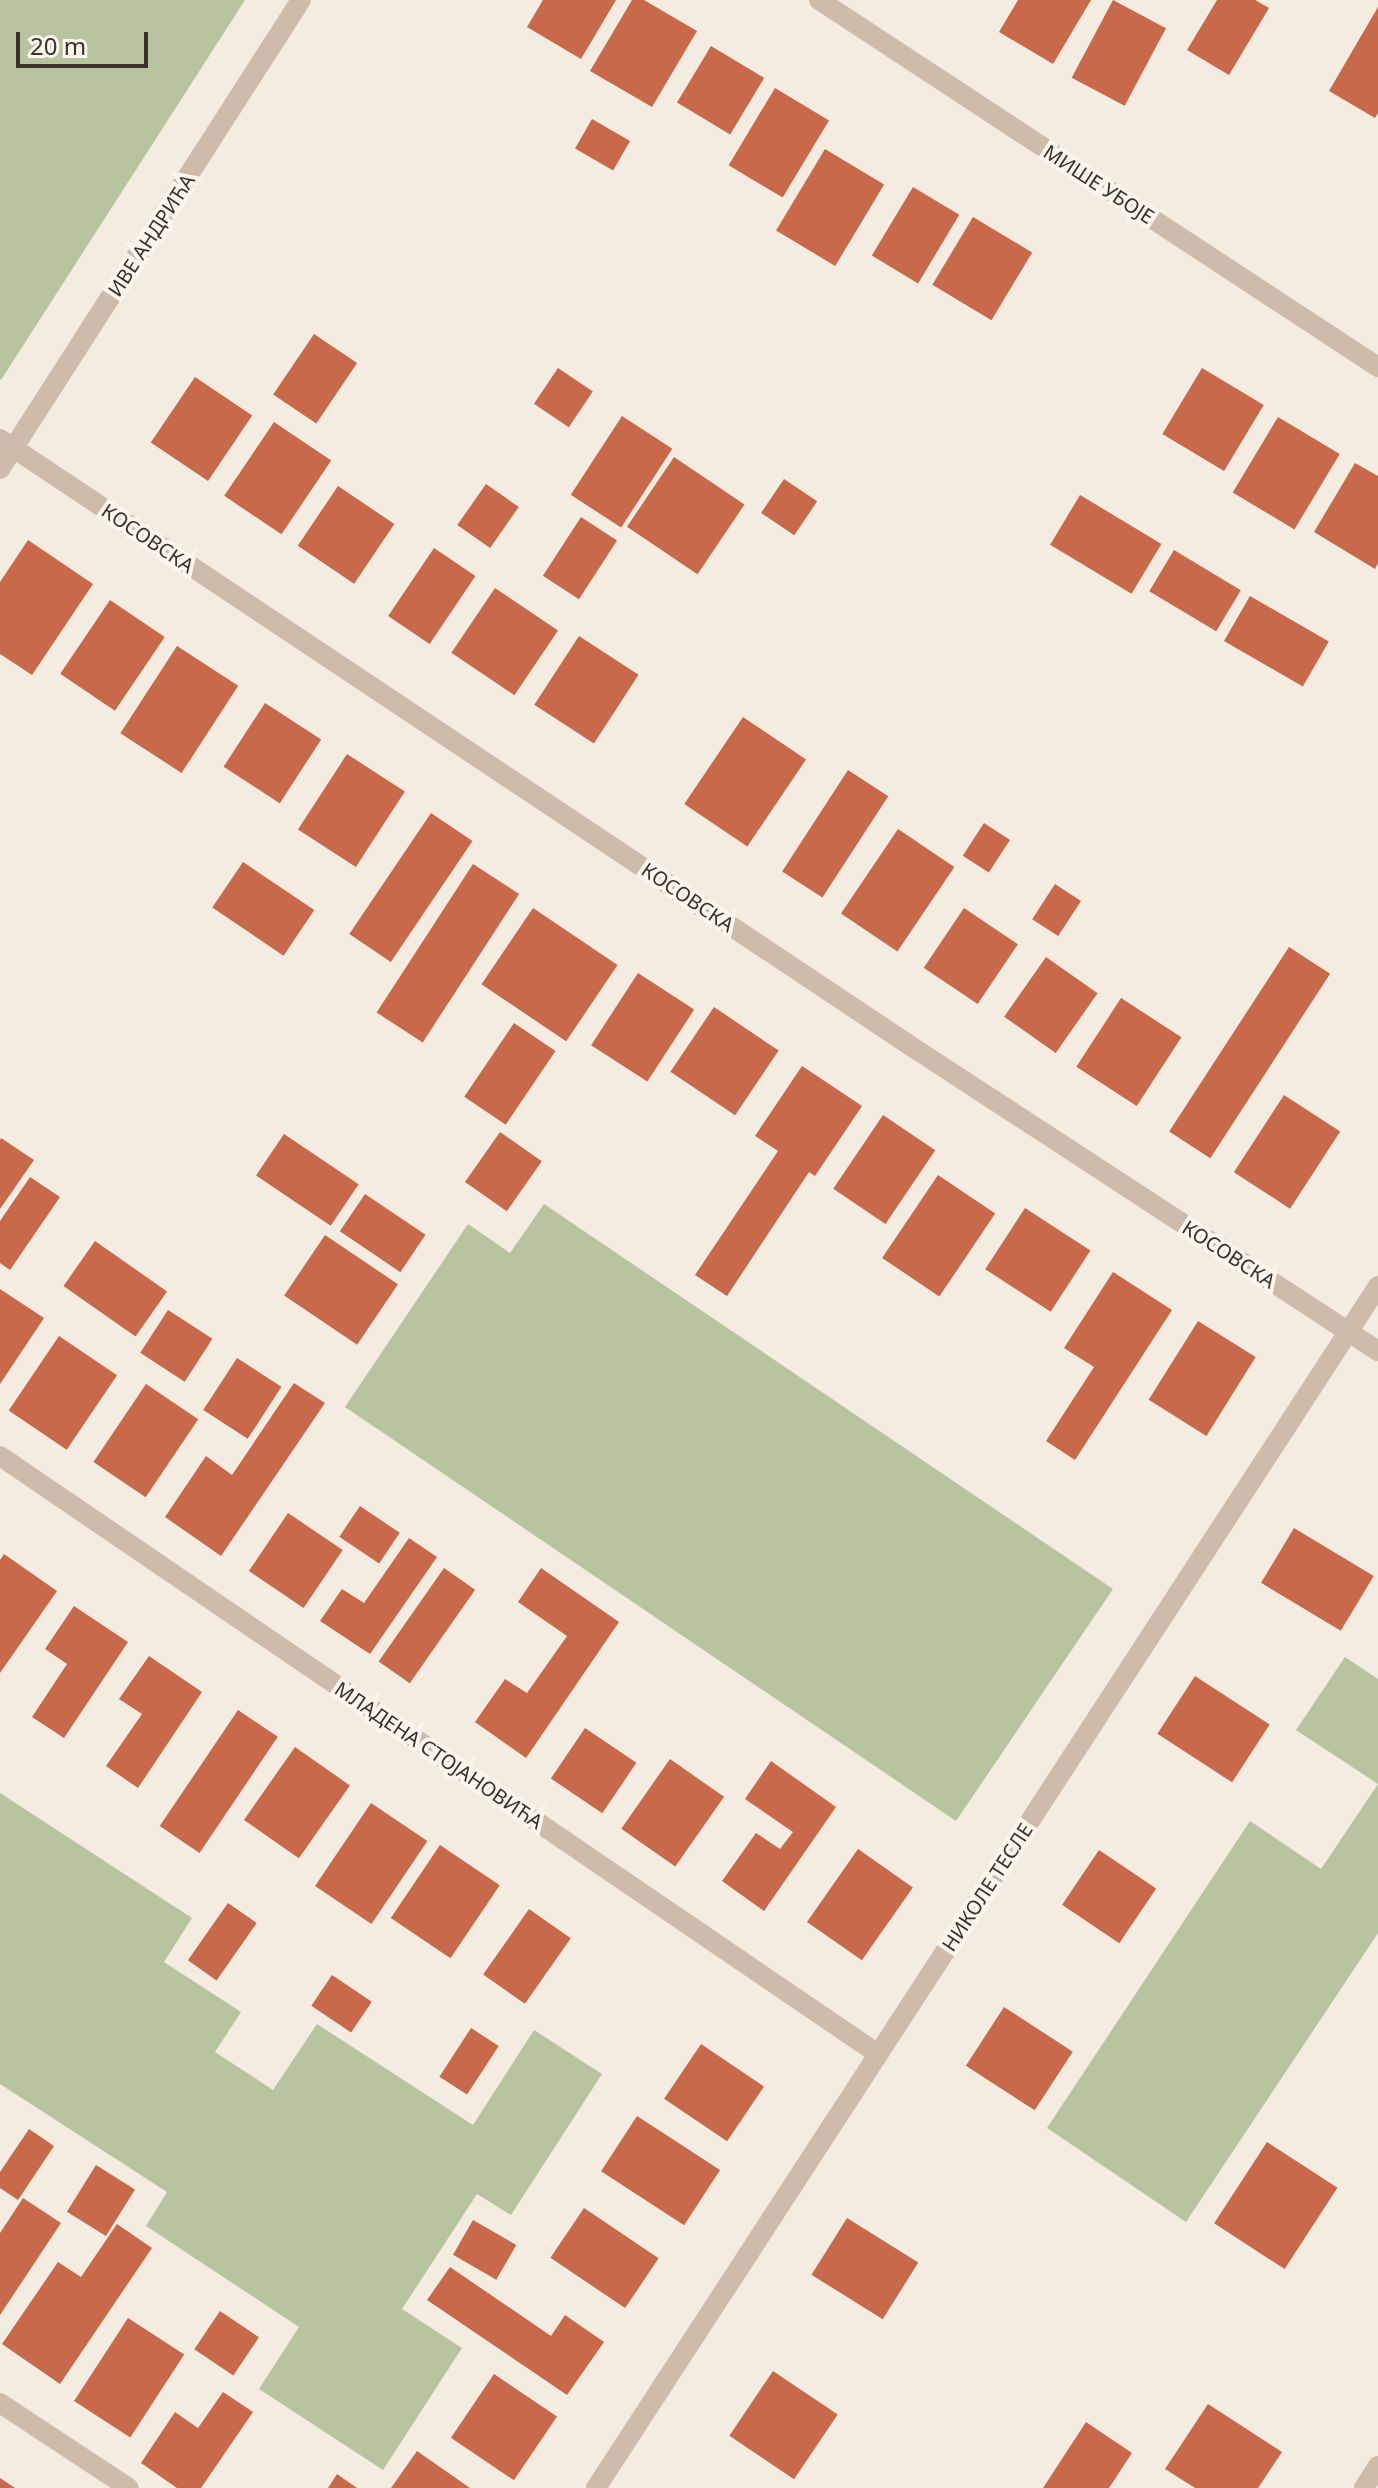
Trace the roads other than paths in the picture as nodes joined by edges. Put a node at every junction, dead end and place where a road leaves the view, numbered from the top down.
1 (301, 0) edge
2 (819, 0) edge
3 (1378, 367) edge
4 (7, 444) edge
5 (0, 469) edge
6 (1378, 1286) edge
7 (1348, 1333) junction
8 (1378, 1351) edge
9 (0, 1456) edge
10 (878, 2054) junction
11 (0, 2403) edge
12 (1378, 2466) edge
13 (129, 2488) edge
14 (596, 2488) edge
15 (1364, 2488) edge

1 - 4 street, ИВЕ АНДРИЋА
2 - 3 street, МИШЕ УБОЈЕ
4 - 5 street, ИВЕ АНДРИЋА
4 - 7 street, КОСОВСКА
6 - 7 street, НИКОЛЕ ТЕСЛЕ
7 - 8 street, КОСОВСКА
7 - 10 street, НИКОЛЕ ТЕСЛЕ
9 - 10 street, МЛАДЕНА СТОЈАНОВИЋА
10 - 14 street, НИКОЛЕ ТЕСЛЕ
11 - 13 street
12 - 15 street

